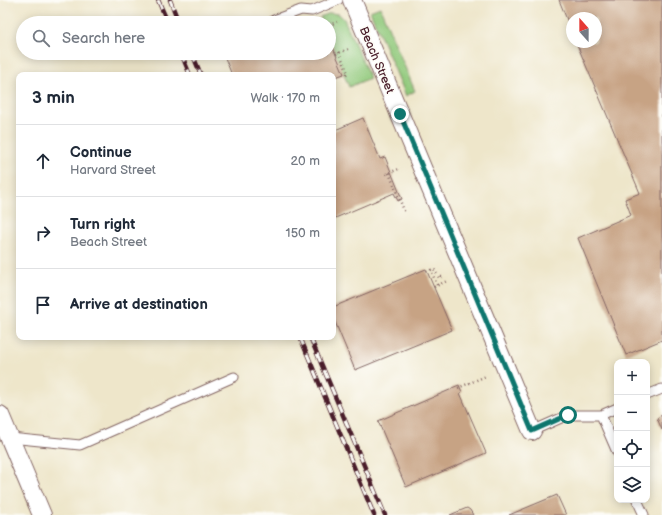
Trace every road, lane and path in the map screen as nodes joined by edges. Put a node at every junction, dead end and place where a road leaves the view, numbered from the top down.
1 (338, 0) edge
2 (352, 0) edge
3 (284, 16) edge
4 (348, 49) dead end
5 (339, 52) junction
6 (336, 54) dead end
7 (345, 76) dead end
8 (399, 169) dead end
9 (405, 213) dead end
10 (444, 276) dead end
11 (446, 281) dead end
12 (437, 285) junction
13 (434, 287) dead end
14 (486, 376) dead end
15 (234, 377) dead end
16 (458, 388) dead end
17 (662, 389) edge
18 (650, 394) edge
19 (614, 409) edge
20 (0, 415) edge
21 (601, 415) junction
22 (532, 431) joint
23 (10, 438) junction
24 (614, 445) edge
25 (638, 503) edge
26 (42, 515) edge
27 (644, 515) edge

1 - 3 lane
2 - 22 street, Beach Street
4 - 5 path
5 - 6 path
5 - 7 path
8 - 9 path
10 - 12 path
11 - 12 path
12 - 13 path
14 - 16 path
15 - 23 lane
17 - 18 lane
19 - 21 lane
20 - 23 street
21 - 22 lane
21 - 24 lane
23 - 26 street
25 - 27 lane

